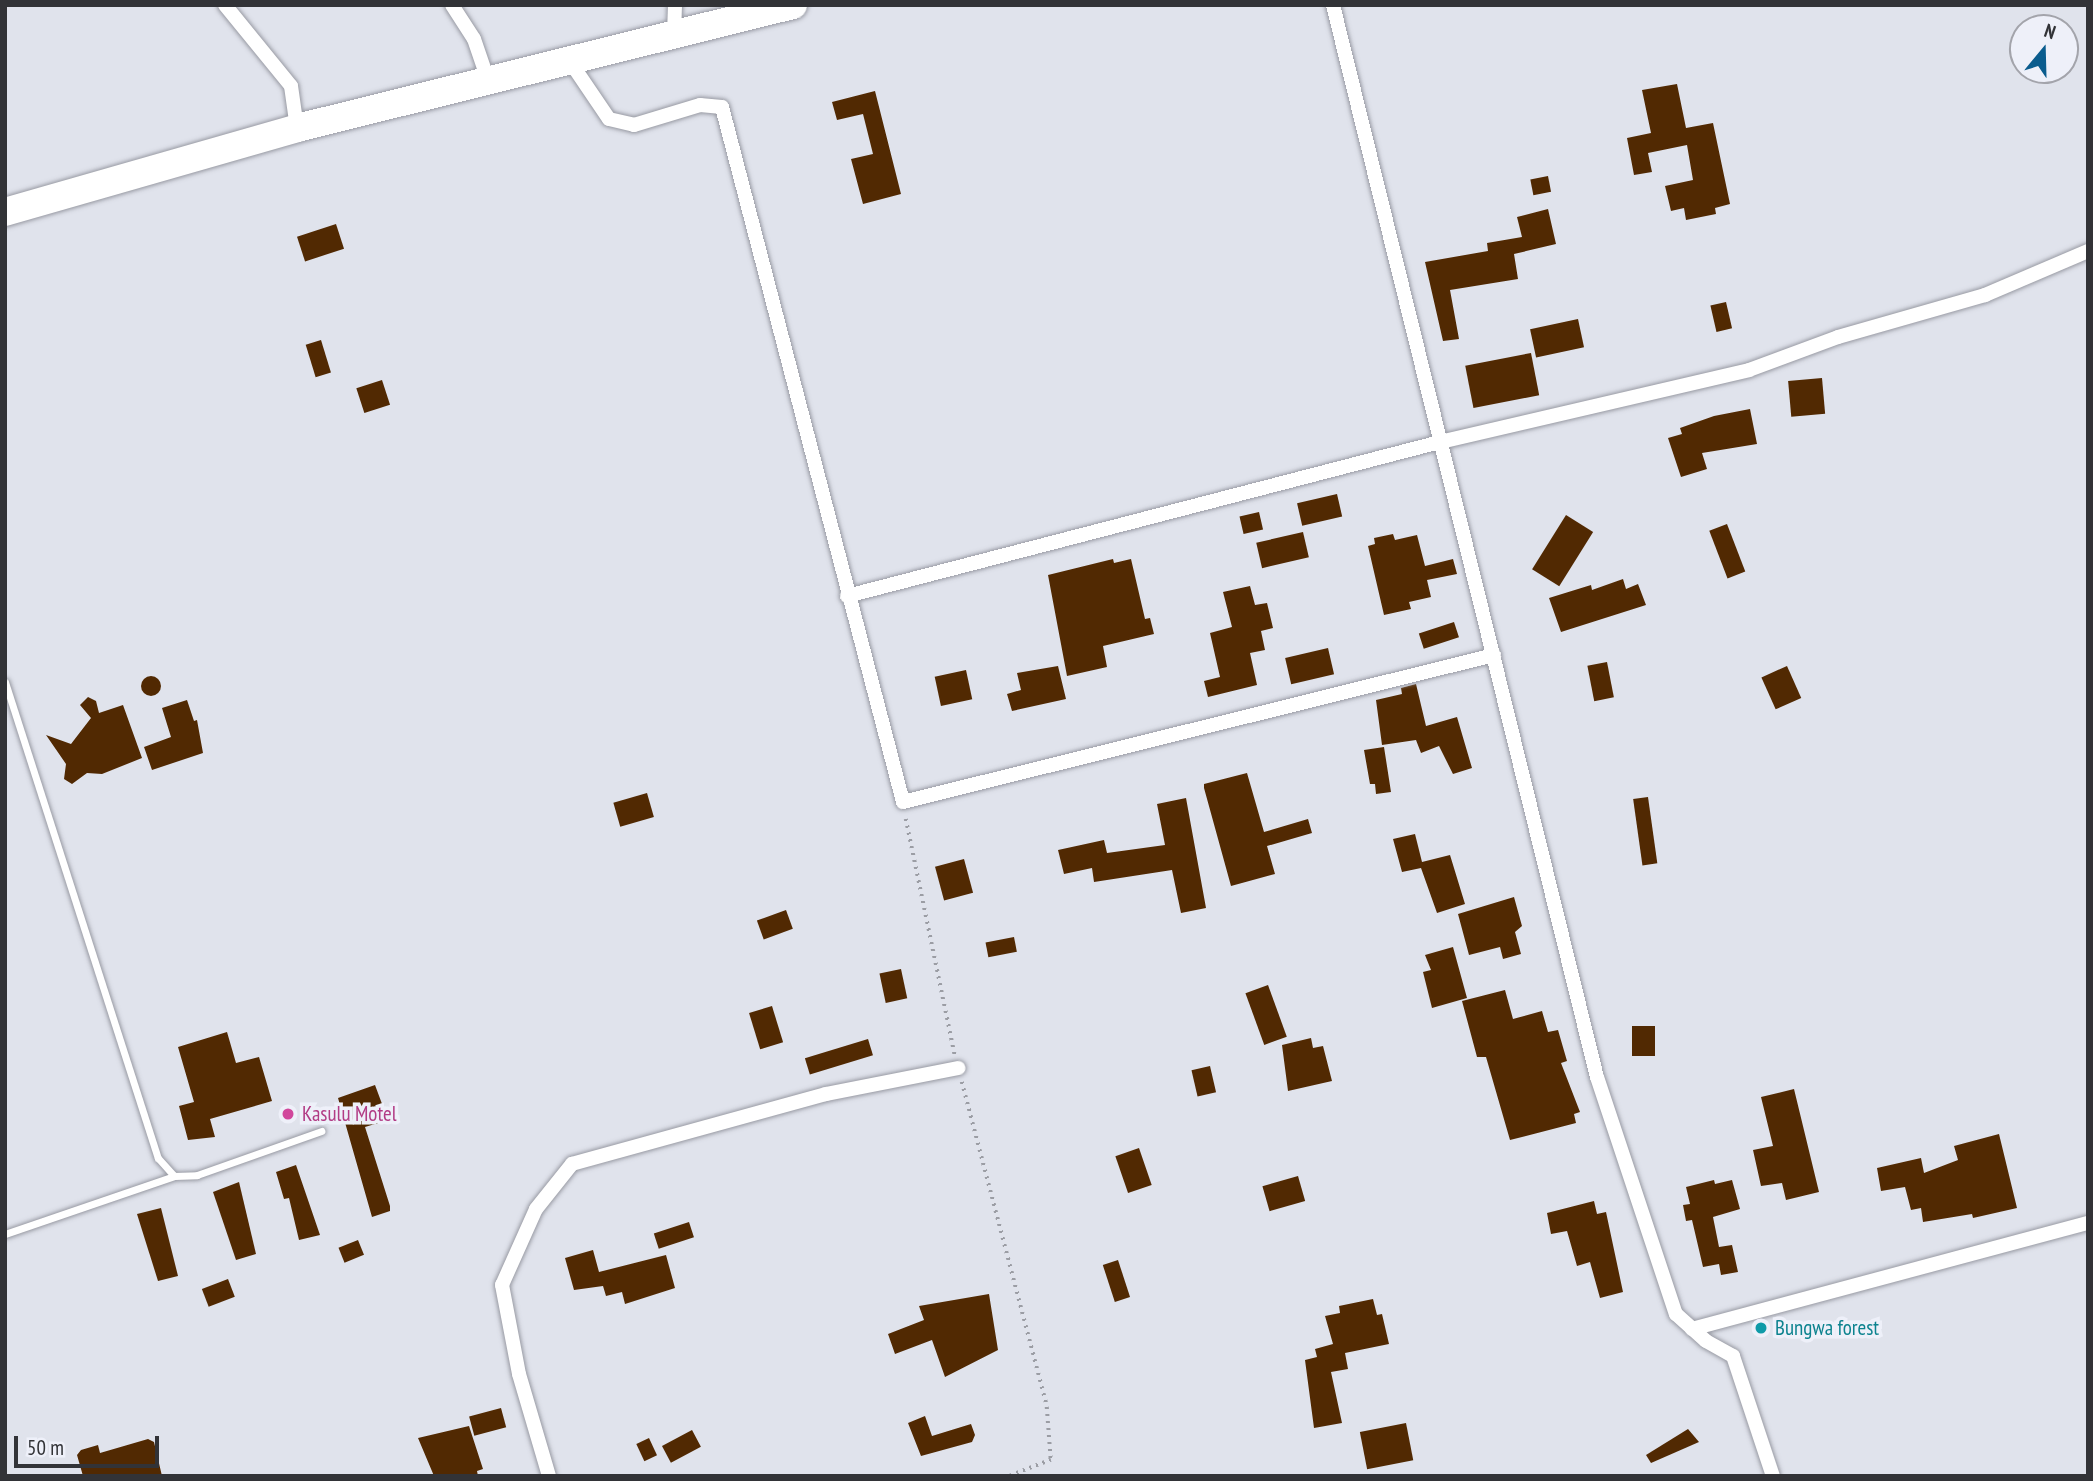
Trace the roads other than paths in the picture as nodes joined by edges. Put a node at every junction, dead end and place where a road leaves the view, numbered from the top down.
1 (225, 5) edge
2 (452, 5) edge
3 (675, 5) edge
4 (793, 5) edge
5 (1333, 5) edge
6 (674, 34) junction
7 (569, 60) junction
8 (488, 80) junction
9 (297, 128) junction
10 (5, 212) edge
11 (2088, 251) edge
12 (1440, 442) junction
13 (847, 596) junction
14 (1494, 655) junction
15 (5, 682) edge
16 (958, 1068) dead end
17 (321, 1131) dead end
18 (174, 1176) junction
19 (2088, 1223) edge
20 (5, 1234) edge
21 (1692, 1329) junction
22 (549, 1476) edge
23 (1773, 1476) edge

1 - 9 street
2 - 8 street
3 - 6 street
4 - 6 highway
5 - 12 street
6 - 7 highway
7 - 8 highway
7 - 13 street
8 - 9 highway
9 - 10 highway
11 - 12 street
12 - 13 street
12 - 14 street
13 - 14 street
14 - 21 street
15 - 18 lane
16 - 22 street
17 - 18 lane
18 - 20 lane
19 - 21 street
21 - 23 street

